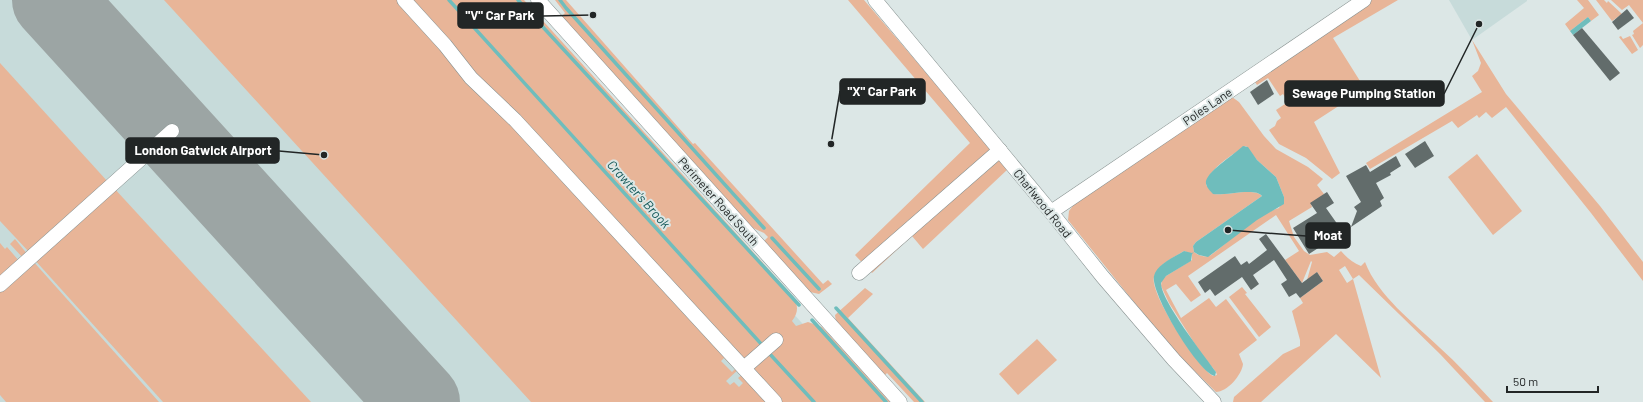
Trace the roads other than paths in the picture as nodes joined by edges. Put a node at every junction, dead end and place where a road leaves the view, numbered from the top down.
1 (404, 0) edge
2 (538, 0) edge
3 (875, 0) edge
4 (1364, 0) edge
5 (172, 131) dead end
6 (1000, 150) junction
7 (1051, 212) junction
8 (859, 272) dead end
9 (0, 286) edge
10 (776, 340) dead end
11 (744, 368) junction
12 (775, 402) edge
13 (900, 402) edge
14 (1214, 402) edge

1 - 11 street
2 - 13 street, Perimeter Road South
3 - 6 street, Charlwood Road
4 - 7 street, Poles Lane
5 - 9 street
6 - 7 street, Charlwood Road
6 - 8 street
7 - 14 street, Charlwood Road
10 - 11 street
11 - 12 street

